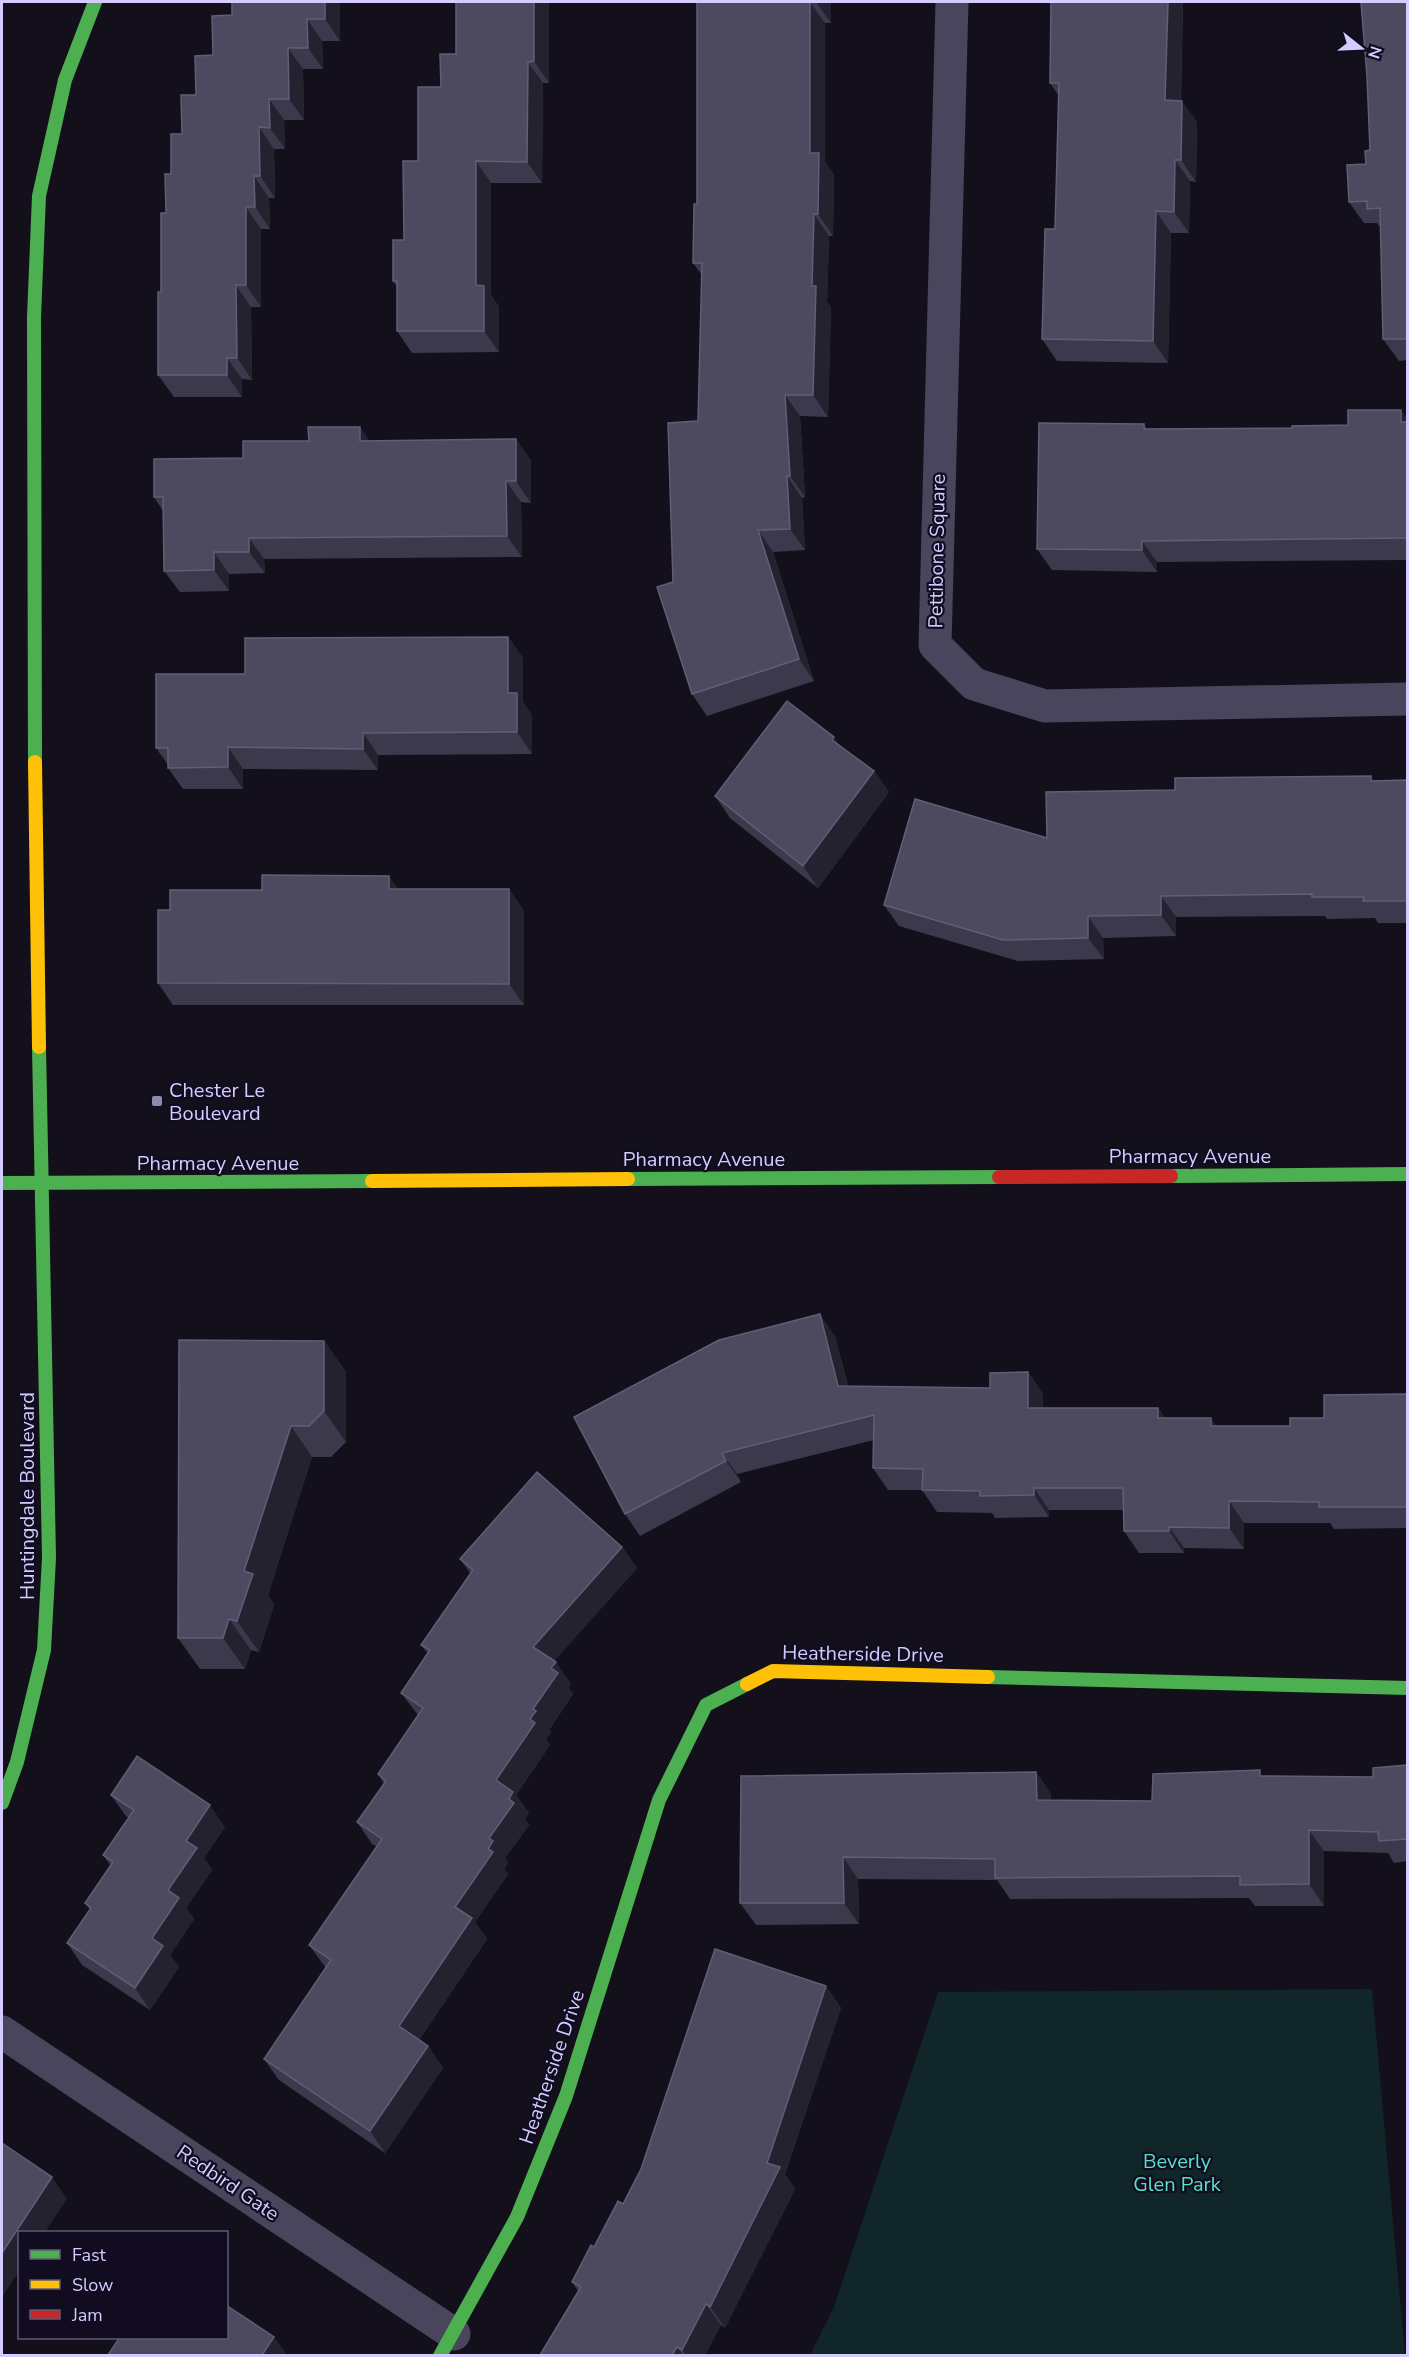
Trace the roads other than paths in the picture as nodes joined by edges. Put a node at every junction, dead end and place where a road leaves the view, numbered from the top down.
1 (96, 2) edge
2 (952, 2) edge
3 (1407, 699) edge
4 (1407, 1174) edge
5 (2, 1183) edge
6 (44, 1184) junction
7 (1407, 1688) edge
8 (2, 1803) edge
9 (2, 2032) edge
10 (447, 2344) edge

1 - 6 street
2 - 3 street, Pettibone Square
4 - 6 street, Pharmacy Avenue
5 - 6 street, Pharmacy Avenue
6 - 8 street, Huntingdale Boulevard
7 - 10 street, Heatherside Drive
9 - 10 street, Redbird Gate

